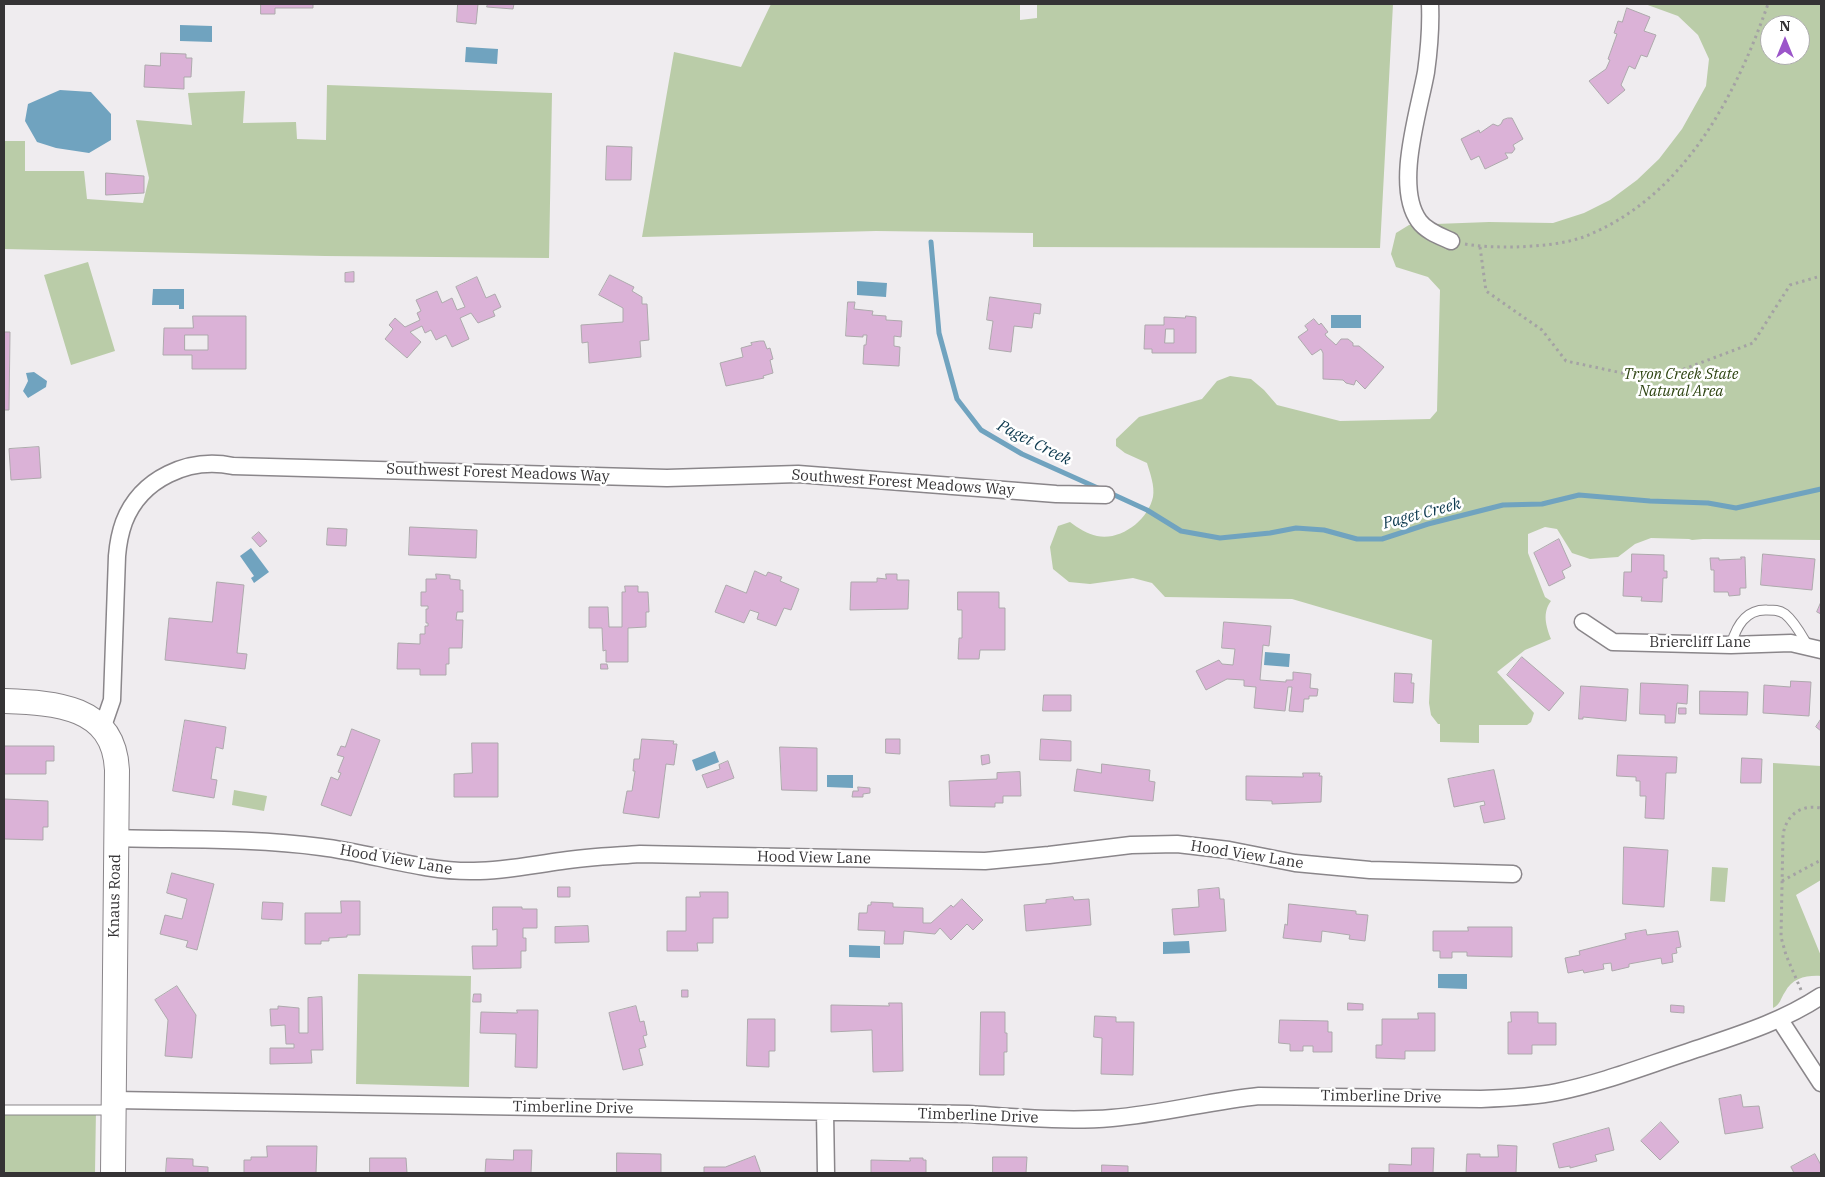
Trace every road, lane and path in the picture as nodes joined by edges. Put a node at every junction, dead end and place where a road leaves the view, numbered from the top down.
1 (1430, 4) edge
2 (1768, 4) edge
3 (1451, 241) joint
4 (1480, 247) junction
5 (1821, 276) edge
6 (1106, 495) dead end
7 (1582, 622) dead end
8 (1731, 645) junction
9 (1815, 648) edge
10 (4, 701) edge
11 (102, 729) junction
12 (1821, 808) edge
13 (116, 838) junction
14 (1821, 860) edge
15 (1513, 874) dead end
16 (1782, 881) junction
17 (1815, 1000) edge
18 (1780, 1020) junction
19 (1821, 1083) edge
20 (114, 1105) junction
21 (4, 1110) edge
22 (825, 1112) junction
23 (113, 1173) edge
24 (826, 1173) edge

1 - 3 street
2 - 4 path
3 - 4 path
4 - 5 path
6 - 11 street, Southwest Forest Meadows Way
7 - 8 street, Briercliff Lane
8 - 9 street, Briercliff Lane
8 - 9 lane
10 - 11 street, Knaus Road
11 - 13 street, Knaus Road
12 - 16 path
13 - 15 street, Hood View Lane
13 - 20 street, Knaus Road
14 - 16 path
16 - 17 path
17 - 18 street, Timberline Drive
18 - 19 street
18 - 22 street, Timberline Drive
20 - 21 lane
20 - 22 street, Timberline Drive
20 - 23 street, Knaus Road
22 - 24 street

